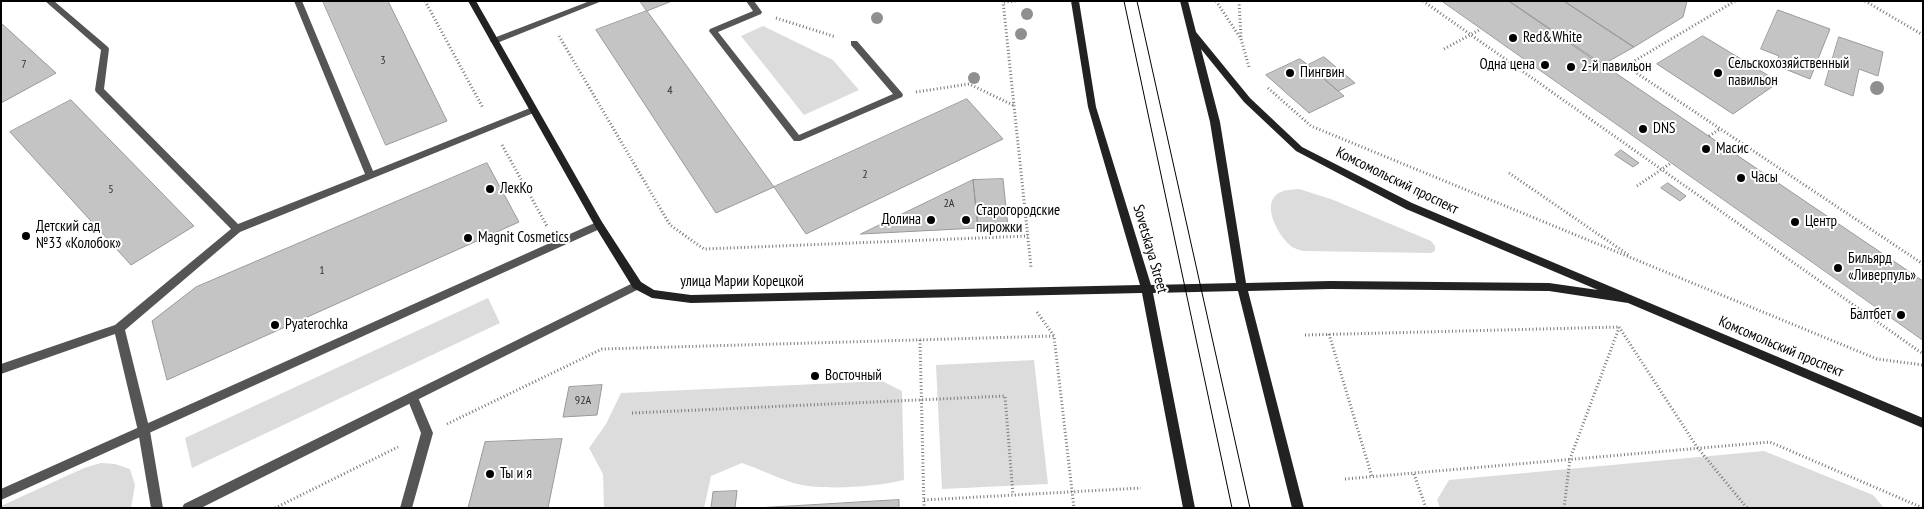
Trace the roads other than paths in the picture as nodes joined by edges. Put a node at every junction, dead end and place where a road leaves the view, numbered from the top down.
1 (49, 1) edge
2 (298, 1) edge
3 (472, 1) edge
4 (598, 1) edge
5 (750, 1) edge
6 (1076, 1) edge
7 (1184, 1) edge
8 (1193, 34) junction
9 (494, 41) junction
10 (854, 42) road end
11 (533, 110) junction
12 (370, 175) junction
13 (599, 225) junction
14 (237, 229) junction
15 (637, 285) junction
16 (1242, 288) junction
17 (1148, 290) junction
18 (1627, 298) junction
19 (119, 328) junction
20 (1, 369) edge
21 (413, 398) junction
22 (1923, 423) edge
23 (144, 431) junction
24 (1, 495) edge
25 (157, 508) edge
26 (188, 508) edge
27 (406, 508) edge
28 (1189, 508) edge
29 (1298, 508) edge

1 - 14 street
2 - 12 street
3 - 9 street
4 - 9 street
5 - 10 street
6 - 17 street, Sovetskaya Street
7 - 8 street
8 - 16 street
8 - 18 street, Комсомольский проспект
9 - 11 street
11 - 12 street
11 - 13 street
12 - 14 street
13 - 15 street
13 - 23 street
14 - 19 street
15 - 17 street, улица Марии Корецкой
15 - 21 street
16 - 17 street, улица Марии Корецкой
16 - 18 street, Комсомольский проспект
16 - 29 street
17 - 28 street, Sovetskaya Street
18 - 22 street, Комсомольский проспект
19 - 20 street
19 - 23 street
21 - 26 street
21 - 27 street
23 - 24 street
23 - 25 street

